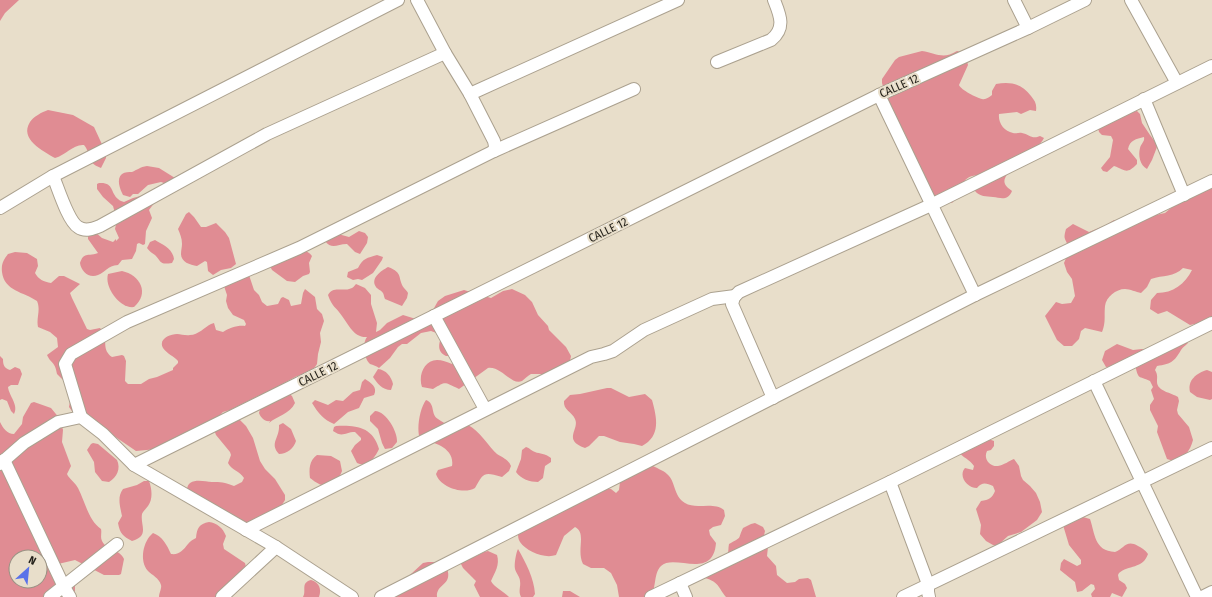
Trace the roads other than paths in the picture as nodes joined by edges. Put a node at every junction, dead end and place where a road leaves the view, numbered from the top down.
1 (398, 0) edge
2 (417, 0) edge
3 (678, 0) edge
4 (774, 0) edge
5 (1014, 0) edge
6 (1085, 0) edge
7 (1131, 0) edge
8 (1028, 28) junction
9 (445, 53) junction
10 (717, 62) dead end
11 (1212, 66) edge
12 (1178, 83) junction
13 (634, 89) dead end
14 (470, 94) junction
15 (879, 95) junction
16 (1144, 99) junction
17 (494, 151) junction
18 (53, 176) junction
19 (1212, 181) edge
20 (1184, 194) junction
21 (931, 205) junction
22 (0, 208) edge
23 (975, 295) junction
24 (735, 296) junction
25 (434, 316) junction
26 (1212, 323) edge
27 (1094, 381) junction
28 (773, 398) junction
29 (486, 409) junction
30 (82, 417) junction
31 (1212, 448) edge
32 (2, 462) edge
33 (134, 465) junction
34 (890, 482) junction
35 (1141, 482) junction
36 (246, 530) junction
37 (117, 544) dead end
38 (276, 547) junction
39 (680, 583) junction
40 (928, 584) junction
41 (67, 592) edge
42 (1212, 592) edge
43 (50, 597) edge
44 (222, 597) edge
45 (352, 597) edge
46 (381, 597) edge
47 (651, 597) edge
48 (686, 597) edge
49 (903, 597) edge
50 (929, 597) edge
51 (1196, 597) edge
52 (1202, 597) edge

1 - 18 street
2 - 9 street
3 - 14 street
4 - 10 street
5 - 8 street
6 - 8 street, CALLE 12
7 - 12 street
8 - 15 street, CALLE 12
9 - 14 street
9 - 18 street
11 - 12 street
12 - 16 street
13 - 17 street
14 - 17 street
15 - 21 street
15 - 25 street, CALLE 12
16 - 20 street
16 - 21 street
17 - 30 street
18 - 22 street
19 - 20 street
20 - 23 street
21 - 23 street
21 - 24 street
23 - 28 street
24 - 28 street
24 - 29 street
25 - 29 street
25 - 33 street, CALLE 12
26 - 27 street
27 - 34 street
27 - 35 street
28 - 46 street
29 - 36 street
30 - 32 street
30 - 33 street
31 - 35 street
32 - 41 street
33 - 36 street
34 - 39 street
34 - 40 street
35 - 40 street
35 - 51 street
36 - 38 street
37 - 41 street
38 - 44 street
38 - 45 street
39 - 47 street
39 - 48 street
40 - 49 street
40 - 50 street
41 - 43 street
42 - 52 street

